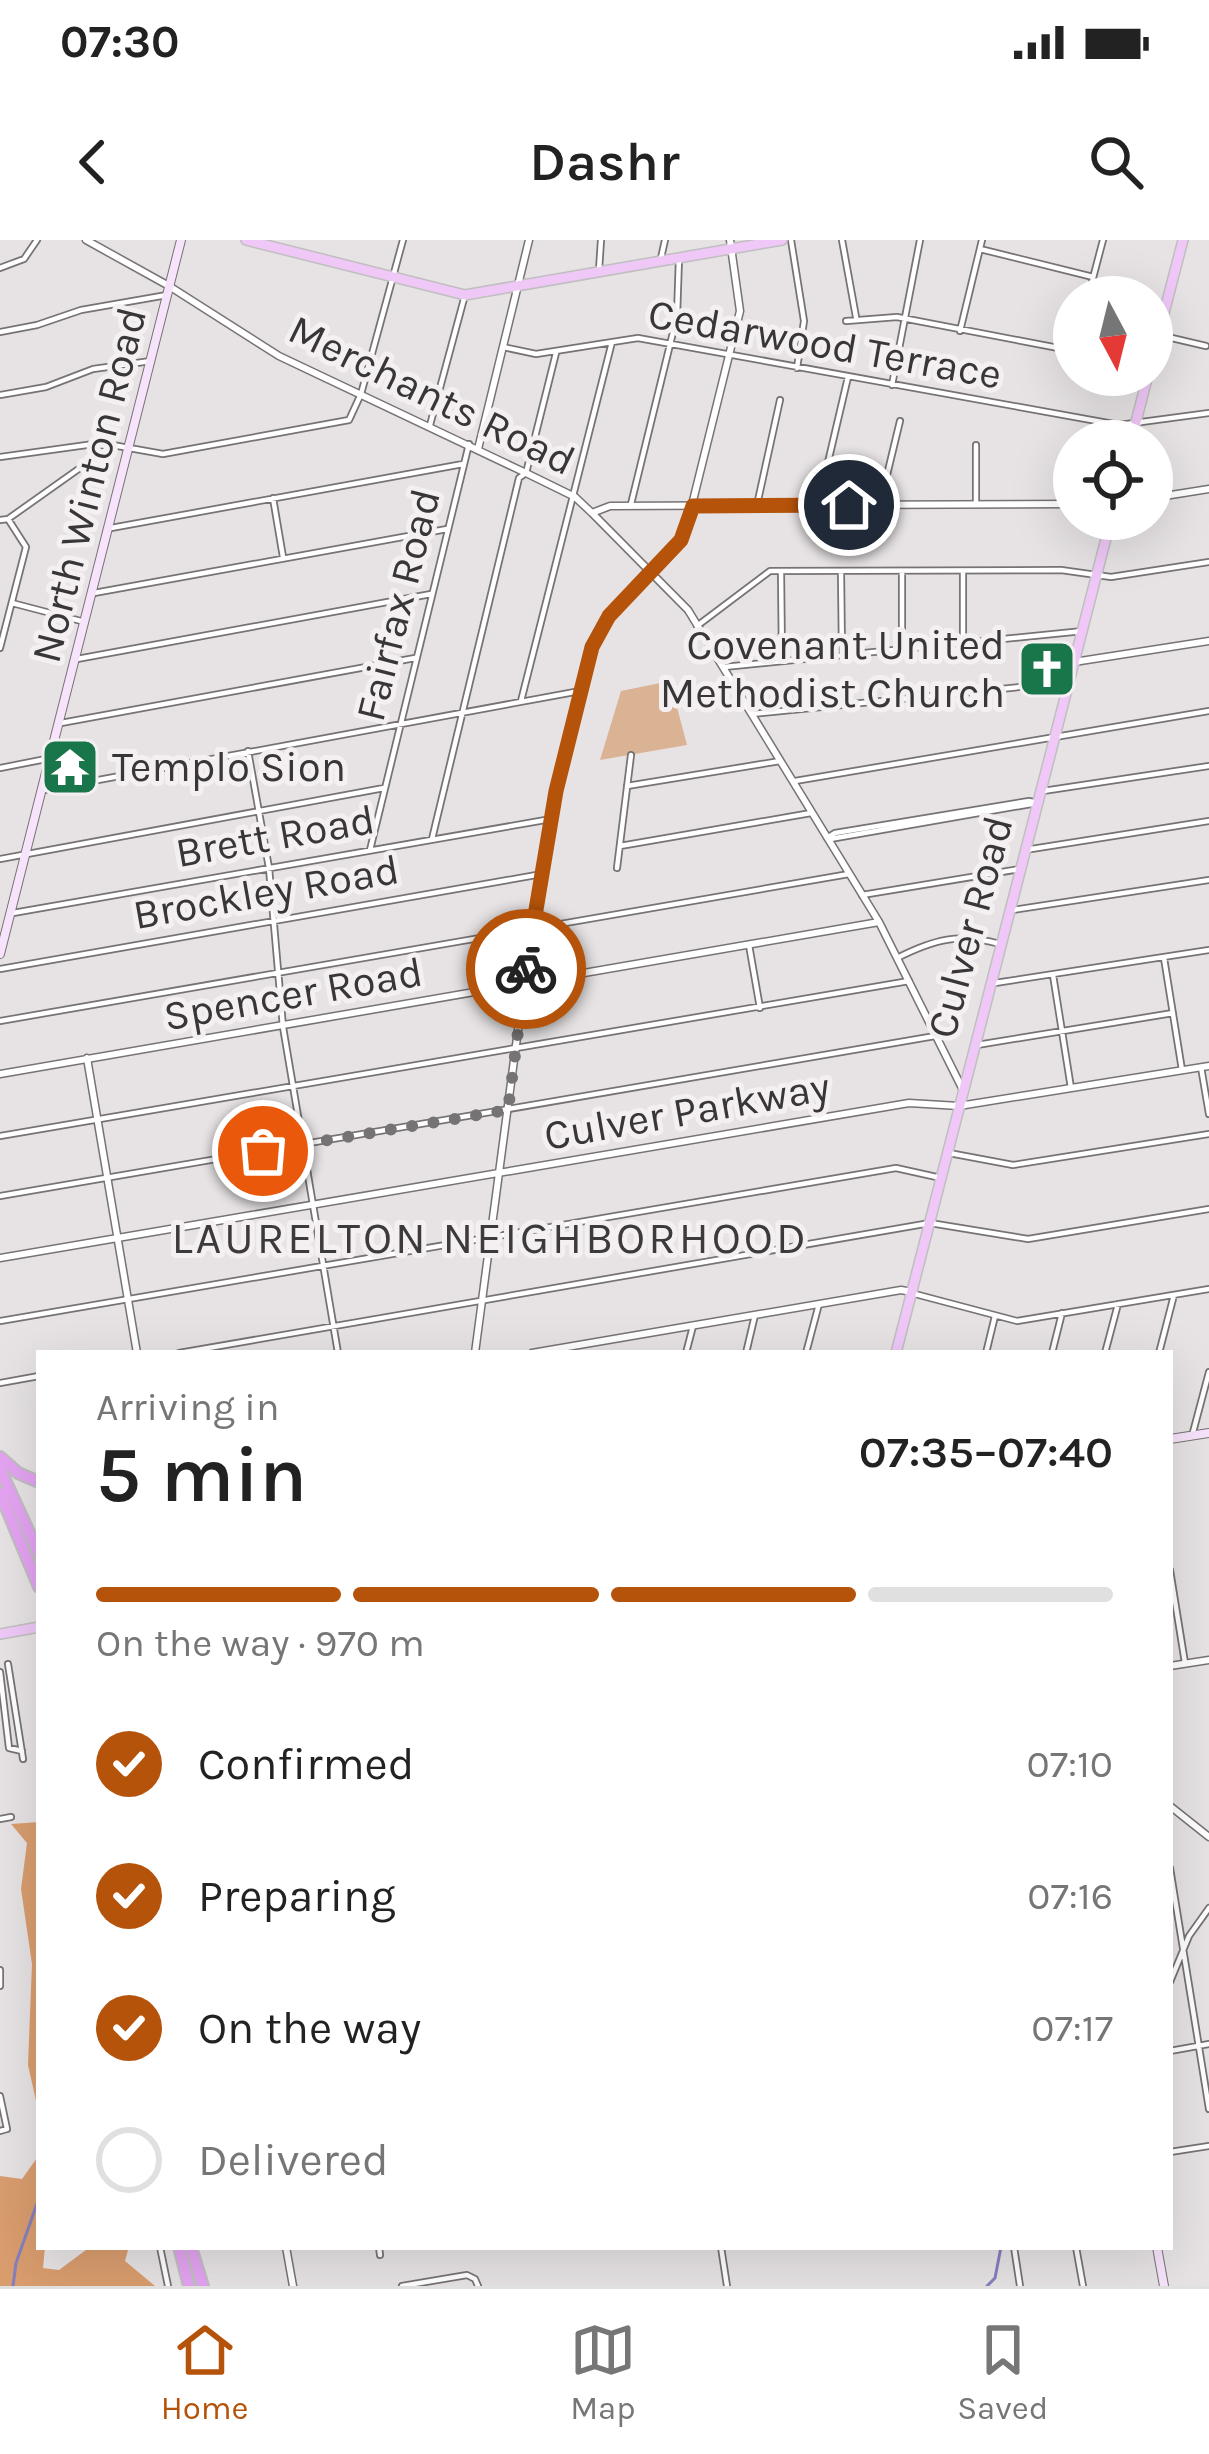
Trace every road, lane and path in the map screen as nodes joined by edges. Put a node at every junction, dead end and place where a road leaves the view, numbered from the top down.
1 (38, 240) edge
2 (86, 240) edge
3 (115, 240) edge
4 (181, 240) edge
5 (246, 240) edge
6 (403, 240) edge
7 (529, 240) edge
8 (601, 240) edge
9 (665, 240) edge
10 (786, 240) edge
11 (842, 240) edge
12 (920, 240) edge
13 (982, 240) edge
14 (1103, 240) edge
15 (1183, 240) edge
16 (730, 244) edge
17 (980, 249) junction
18 (112, 254) junction
19 (679, 258) junction
20 (660, 261) junction
21 (0, 268) edge
22 (599, 272) junction
23 (1089, 276) edge
24 (1093, 276) edge
25 (392, 279) junction
26 (1173, 279) edge
27 (518, 286) junction
28 (168, 290) junction
29 (465, 295) junction
30 (856, 320) junction
31 (903, 320) junction
32 (846, 321) dead end
33 (960, 331) junction
34 (0, 332) edge
35 (1173, 338) edge
36 (612, 342) junction
37 (670, 345) junction
38 (1206, 346) dead end
39 (503, 347) junction
40 (1053, 347) edge
41 (556, 352) junction
42 (729, 356) junction
43 (152, 361) junction
44 (797, 368) junction
45 (848, 376) junction
46 (892, 385) junction
47 (361, 394) junction
48 (0, 395) edge
49 (780, 400) dead end
50 (1209, 413) edge
51 (1091, 420) edge
52 (1166, 420) edge
53 (900, 421) dead end
54 (430, 425) junction
55 (469, 444) junction
56 (976, 445) dead end
57 (111, 446) junction
58 (131, 447) junction
59 (478, 449) junction
60 (0, 458) edge
61 (463, 464) junction
62 (526, 472) junction
63 (1209, 489) edge
64 (1173, 495) edge
65 (575, 497) junction
66 (273, 498) junction
67 (976, 504) junction
68 (1053, 504) edge
69 (757, 505) junction
70 (818, 505) junction
71 (880, 505) junction
72 (630, 506) junction
73 (693, 506) junction
74 (592, 513) junction
75 (4, 519) edge
76 (111, 528) junction
77 (447, 529) junction
78 (1106, 540) edge
79 (284, 559) junction
80 (1209, 562) edge
81 (781, 571) junction
82 (842, 571) junction
83 (902, 571) junction
84 (963, 571) junction
85 (651, 572) junction
86 (1096, 577) junction
87 (94, 593) junction
88 (431, 594) junction
89 (12, 603) junction
90 (86, 623) junction
91 (698, 626) junction
92 (1083, 631) junction
93 (1209, 641) edge
94 (963, 643) junction
95 (0, 648) edge
96 (902, 649) junction
97 (842, 655) junction
98 (416, 658) junction
99 (77, 659) junction
100 (782, 662) junction
101 (1074, 662) junction
102 (723, 667) junction
103 (1069, 682) junction
104 (580, 691) junction
105 (520, 701) junction
106 (1209, 711) edge
107 (462, 712) junction
108 (752, 714) junction
109 (61, 723) junction
110 (400, 723) junction
111 (1054, 736) junction
112 (248, 751) junction
113 (631, 755) dead end
114 (52, 758) junction
115 (780, 761) junction
116 (1209, 766) edge
117 (0, 768) edge
118 (792, 781) junction
119 (627, 786) junction
120 (384, 788) junction
121 (44, 790) junction
122 (1039, 798) junction
123 (259, 810) junction
124 (811, 813) junction
125 (551, 819) junction
126 (1209, 821) edge
127 (827, 838) junction
128 (432, 839) junction
129 (620, 846) junction
130 (370, 850) junction
131 (1024, 850) junction
132 (27, 854) junction
133 (0, 859) edge
134 (269, 868) junction
135 (617, 868) dead end
136 (1020, 869) junction
137 (542, 874) junction
138 (849, 874) junction
139 (1209, 880) edge
140 (862, 895) junction
141 (1009, 911) junction
142 (10, 914) junction
143 (274, 920) junction
144 (879, 922) junction
145 (533, 929) junction
146 (1000, 944) junction
147 (749, 945) junction
148 (1209, 950) edge
149 (0, 952) edge
150 (897, 958) junction
151 (1164, 958) junction
152 (0, 969) edge
153 (278, 973) junction
154 (1053, 974) junction
155 (909, 981) junction
156 (990, 984) junction
157 (524, 985) junction
158 (760, 1008) junction
159 (1173, 1013) junction
160 (0, 1021) edge
161 (283, 1027) junction
162 (1062, 1031) junction
163 (935, 1036) junction
164 (974, 1046) junction
165 (516, 1049) junction
166 (87, 1058) junction
167 (1205, 1066) edge
168 (1182, 1070) junction
169 (0, 1073) edge
170 (293, 1087) junction
171 (962, 1088) junction
172 (1071, 1088) junction
173 (959, 1106) junction
174 (508, 1110) junction
175 (1209, 1114) edge
176 (98, 1120) junction
177 (1209, 1134) edge
178 (0, 1136) edge
179 (303, 1144) junction
180 (947, 1152) junction
181 (500, 1173) junction
182 (107, 1178) junction
183 (941, 1178) junction
184 (0, 1196) edge
185 (313, 1205) junction
186 (1209, 1209) edge
187 (930, 1223) junction
188 (117, 1238) junction
189 (490, 1238) junction
190 (0, 1258) edge
191 (323, 1266) junction
192 (1209, 1289) edge
193 (912, 1292) junction
194 (1174, 1295) junction
195 (128, 1300) junction
196 (482, 1300) junction
197 (819, 1304) junction
198 (1118, 1304) junction
199 (1062, 1313) junction
200 (755, 1315) junction
201 (995, 1316) junction
202 (0, 1321) edge
203 (334, 1325) junction
204 (693, 1325) junction
205 (591, 1343) junction
206 (136, 1350) edge
207 (196, 1350) edge
208 (338, 1350) edge
209 (475, 1350) edge
210 (550, 1350) edge
211 (590, 1350) edge
212 (687, 1350) edge
213 (747, 1350) edge
214 (807, 1350) edge
215 (897, 1350) edge
216 (987, 1350) edge
217 (1053, 1350) edge
218 (1106, 1350) edge
219 (1161, 1350) edge
220 (1209, 1372) edge
221 (36, 1377) edge
222 (0, 1383) edge
223 (1209, 1433) edge
224 (1192, 1436) junction
225 (1173, 1439) edge
226 (0, 1457) edge
227 (0, 1469) edge
228 (36, 1481) edge
229 (0, 1493) edge
230 (0, 1522) edge
231 (36, 1547) edge
232 (36, 1582) edge
233 (36, 1582) edge
234 (1173, 1589) edge
235 (36, 1628) edge
236 (0, 1634) edge
237 (1209, 1660) edge
238 (1185, 1664) junction
239 (1173, 1666) edge
240 (4, 1668) edge
241 (22, 1750) junction
242 (23, 1759) dead end
243 (1173, 1809) edge
244 (11, 1817) dead end
245 (0, 1819) edge
246 (1209, 1837) edge
247 (1173, 1887) edge
248 (1209, 1908) edge
249 (1183, 1950) junction
250 (0, 1970) edge
251 (1173, 1975) edge
252 (0, 1986) edge
253 (1209, 2044) edge
254 (1198, 2046) junction
255 (1173, 2050) edge
256 (0, 2096) edge
257 (1209, 2109) edge
258 (3, 2130) edge
259 (1209, 2146) edge
260 (1173, 2152) edge
261 (161, 2250) edge
262 (180, 2250) edge
263 (192, 2250) edge
264 (287, 2250) edge
265 (721, 2250) edge
266 (1014, 2250) edge
267 (1077, 2250) edge
268 (1158, 2250) edge
269 (415, 2285) edge
270 (168, 2286) edge
271 (189, 2286) edge
272 (202, 2286) edge
273 (293, 2286) edge
274 (402, 2286) edge
275 (478, 2286) edge
276 (727, 2286) edge
277 (1020, 2286) edge
278 (1083, 2286) edge
279 (1164, 2286) edge

1 - 21 street
2 - 18 street, Merchants Road
3 - 18 street
4 - 28 main road, North Winton Road
5 - 25 main road
6 - 25 street
7 - 27 street
8 - 22 street
9 - 20 street
10 - 16 main road
10 - 44 street
11 - 30 street
12 - 31 street
13 - 17 street
14 - 24 street
15 - 26 main road
16 - 19 main road
16 - 42 street
17 - 23 street
17 - 33 street
18 - 28 street, Merchants Road
19 - 20 main road
19 - 37 street
20 - 22 main road
22 - 27 main road
25 - 29 main road
25 - 47 street
27 - 29 main road
27 - 39 street
28 - 34 street
28 - 43 main road, North Winton Road
28 - 47 street, Merchants Road
29 - 54 street
30 - 31 street
30 - 32 street
31 - 33 street
31 - 46 street
33 - 40 street
35 - 38 street
36 - 37 street, Cedarwood Terrace
36 - 41 street, Cedarwood Terrace
36 - 65 street
37 - 42 street, Cedarwood Terrace
37 - 72 street
39 - 41 street, Cedarwood Terrace
39 - 59 street
41 - 62 street
42 - 44 street, Cedarwood Terrace
42 - 73 street
43 - 48 street
43 - 58 main road, North Winton Road
44 - 45 street, Cedarwood Terrace
45 - 46 street, Cedarwood Terrace
45 - 70 street
46 - 51 street, Cedarwood Terrace
47 - 54 street, Merchants Road
47 - 58 street
49 - 69 street
50 - 52 street, Cedarwood Terrace
53 - 71 street
54 - 55 street, Merchants Road
55 - 59 street, Merchants Road
55 - 61 street, Fairfax Road
56 - 67 street
57 - 58 street
57 - 60 street
57 - 75 street
58 - 76 main road, North Winton Road
59 - 62 street, Merchants Road
61 - 66 street
61 - 77 street, Fairfax Road
62 - 65 street, Merchants Road
62 - 107 street
63 - 64 street
65 - 74 street, Merchants Road
65 - 105 street
66 - 76 street
66 - 79 street
67 - 68 street
67 - 71 street
69 - 70 street
69 - 73 street
70 - 71 street
72 - 73 street
72 - 74 street
73 - 85 street
74 - 85 street, Merchants Road
75 - 89 street
76 - 87 main road, North Winton Road
77 - 79 street
77 - 88 street, Fairfax Road
78 - 86 main road, Culver Road
79 - 87 street
80 - 86 street
81 - 82 street
81 - 91 street
81 - 100 street
82 - 83 street
82 - 97 street
83 - 84 street
83 - 96 street
84 - 86 street
84 - 94 street
85 - 91 street, Merchants Road
85 - 104 street
86 - 92 main road, Culver Road
87 - 90 main road, North Winton Road
88 - 98 street, Fairfax Road
88 - 99 street
89 - 90 street
89 - 95 street
90 - 99 main road, North Winton Road
91 - 102 street, Merchants Road
92 - 94 street
92 - 101 main road, Culver Road
93 - 101 street
94 - 96 street
96 - 97 street
97 - 100 street
98 - 109 street
98 - 110 street, Fairfax Road
99 - 109 main road, North Winton Road
100 - 102 street
101 - 103 main road, Culver Road
102 - 108 street, Merchants Road
103 - 108 street
103 - 111 main road, Culver Road
104 - 105 street
104 - 125 street
105 - 107 street
106 - 111 street
107 - 110 street
107 - 128 street
108 - 115 street, Merchants Road
109 - 114 main road, North Winton Road
110 - 112 street
110 - 120 street, Fairfax Road
111 - 118 street
111 - 122 main road, Culver Road
112 - 121 street
112 - 123 street
113 - 119 street
114 - 117 street
114 - 121 main road, North Winton Road
115 - 118 street, Merchants Road
115 - 119 street
116 - 122 street
118 - 124 street, Merchants Road
119 - 129 street
120 - 123 street
120 - 130 street, Fairfax Road
121 - 132 main road, North Winton Road
122 - 127 street
122 - 131 main road, Culver Road
123 - 132 street
123 - 134 street
124 - 127 street, Merchants Road
124 - 129 street
125 - 128 street, Brett Road
125 - 137 street
126 - 131 street
127 - 138 street, Merchants Road
128 - 130 street, Brett Road
129 - 135 street
130 - 134 street, Brett Road
131 - 136 main road, Culver Road
132 - 133 street
132 - 142 main road, North Winton Road
134 - 142 street, Brett Road
134 - 143 street
136 - 140 street
136 - 141 main road, Culver Road
137 - 143 street, Brockley Road
137 - 145 street
138 - 140 street, Merchants Road
138 - 145 street
139 - 141 street
140 - 144 street, Merchants Road
141 - 146 main road, Culver Road
142 - 149 main road, North Winton Road
143 - 152 street, Brockley Road
143 - 153 street
144 - 147 street, Spencer Road
144 - 150 street, Merchants Road
145 - 153 street
145 - 157 street
146 - 150 street
146 - 156 main road, Culver Road
147 - 157 street, Spencer Road
147 - 158 street
148 - 151 street
150 - 155 street, Merchants Road
151 - 154 street
151 - 159 street
153 - 160 street
153 - 161 street
154 - 156 street
154 - 162 street
155 - 158 street
155 - 163 street, Merchants Road
156 - 164 main road, Culver Road
157 - 161 street, Spencer Road
157 - 165 street
158 - 165 street
159 - 162 street
159 - 168 street
161 - 166 street, Spencer Road
161 - 170 street
162 - 164 street
162 - 172 street
163 - 171 street, Merchants Road
163 - 174 street
164 - 171 main road, Culver Road
165 - 170 street
165 - 174 street
166 - 169 street, Spencer Road
166 - 176 street
167 - 168 street, Culver Parkway
167 - 175 street
168 - 172 street, Culver Parkway
170 - 176 street
170 - 179 street
171 - 173 main road, Culver Road
172 - 173 street, Culver Parkway
173 - 180 main road, Culver Road
173 - 181 street, Culver Parkway
174 - 179 street
174 - 181 street
176 - 178 street
176 - 182 street
177 - 180 street
179 - 182 street
179 - 185 street
180 - 183 main road, Culver Road
181 - 185 street, Culver Parkway
181 - 189 street
182 - 184 street
182 - 188 street
183 - 187 main road, Culver Road
183 - 189 street
185 - 188 street, Culver Parkway
185 - 191 street
186 - 187 street
187 - 193 main road, Culver Road
187 - 196 street
188 - 190 street, Culver Parkway
188 - 195 street
189 - 191 street
189 - 196 street
191 - 195 street
191 - 203 street
192 - 194 street
193 - 197 street
193 - 201 street
193 - 215 main road, Culver Road
194 - 198 street
194 - 219 street
195 - 202 street
195 - 206 street
196 - 203 street
196 - 209 street
197 - 200 street
197 - 214 street
198 - 199 street
198 - 218 street
199 - 201 street
199 - 217 street
200 - 204 street
200 - 213 street
201 - 216 street
203 - 207 street
203 - 208 street
204 - 205 street
204 - 212 street
205 - 210 street
205 - 211 street
220 - 224 street
221 - 222 street
223 - 224 main road
224 - 225 main road
226 - 228 highway
227 - 231 highway
229 - 232 highway
230 - 233 highway
234 - 238 street
235 - 236 main road
237 - 238 street
238 - 239 street
240 - 241 street
240 - 241 street
241 - 242 street
243 - 246 street
244 - 245 street
247 - 249 street
248 - 249 street
249 - 251 street
249 - 254 street
250 - 252 street
253 - 254 street
254 - 255 street
254 - 257 street
256 - 258 street
259 - 260 street
261 - 270 street
262 - 271 highway
263 - 272 highway
264 - 273 street
265 - 276 street
266 - 277 street
267 - 278 street
268 - 279 main road
269 - 274 street
269 - 275 street

